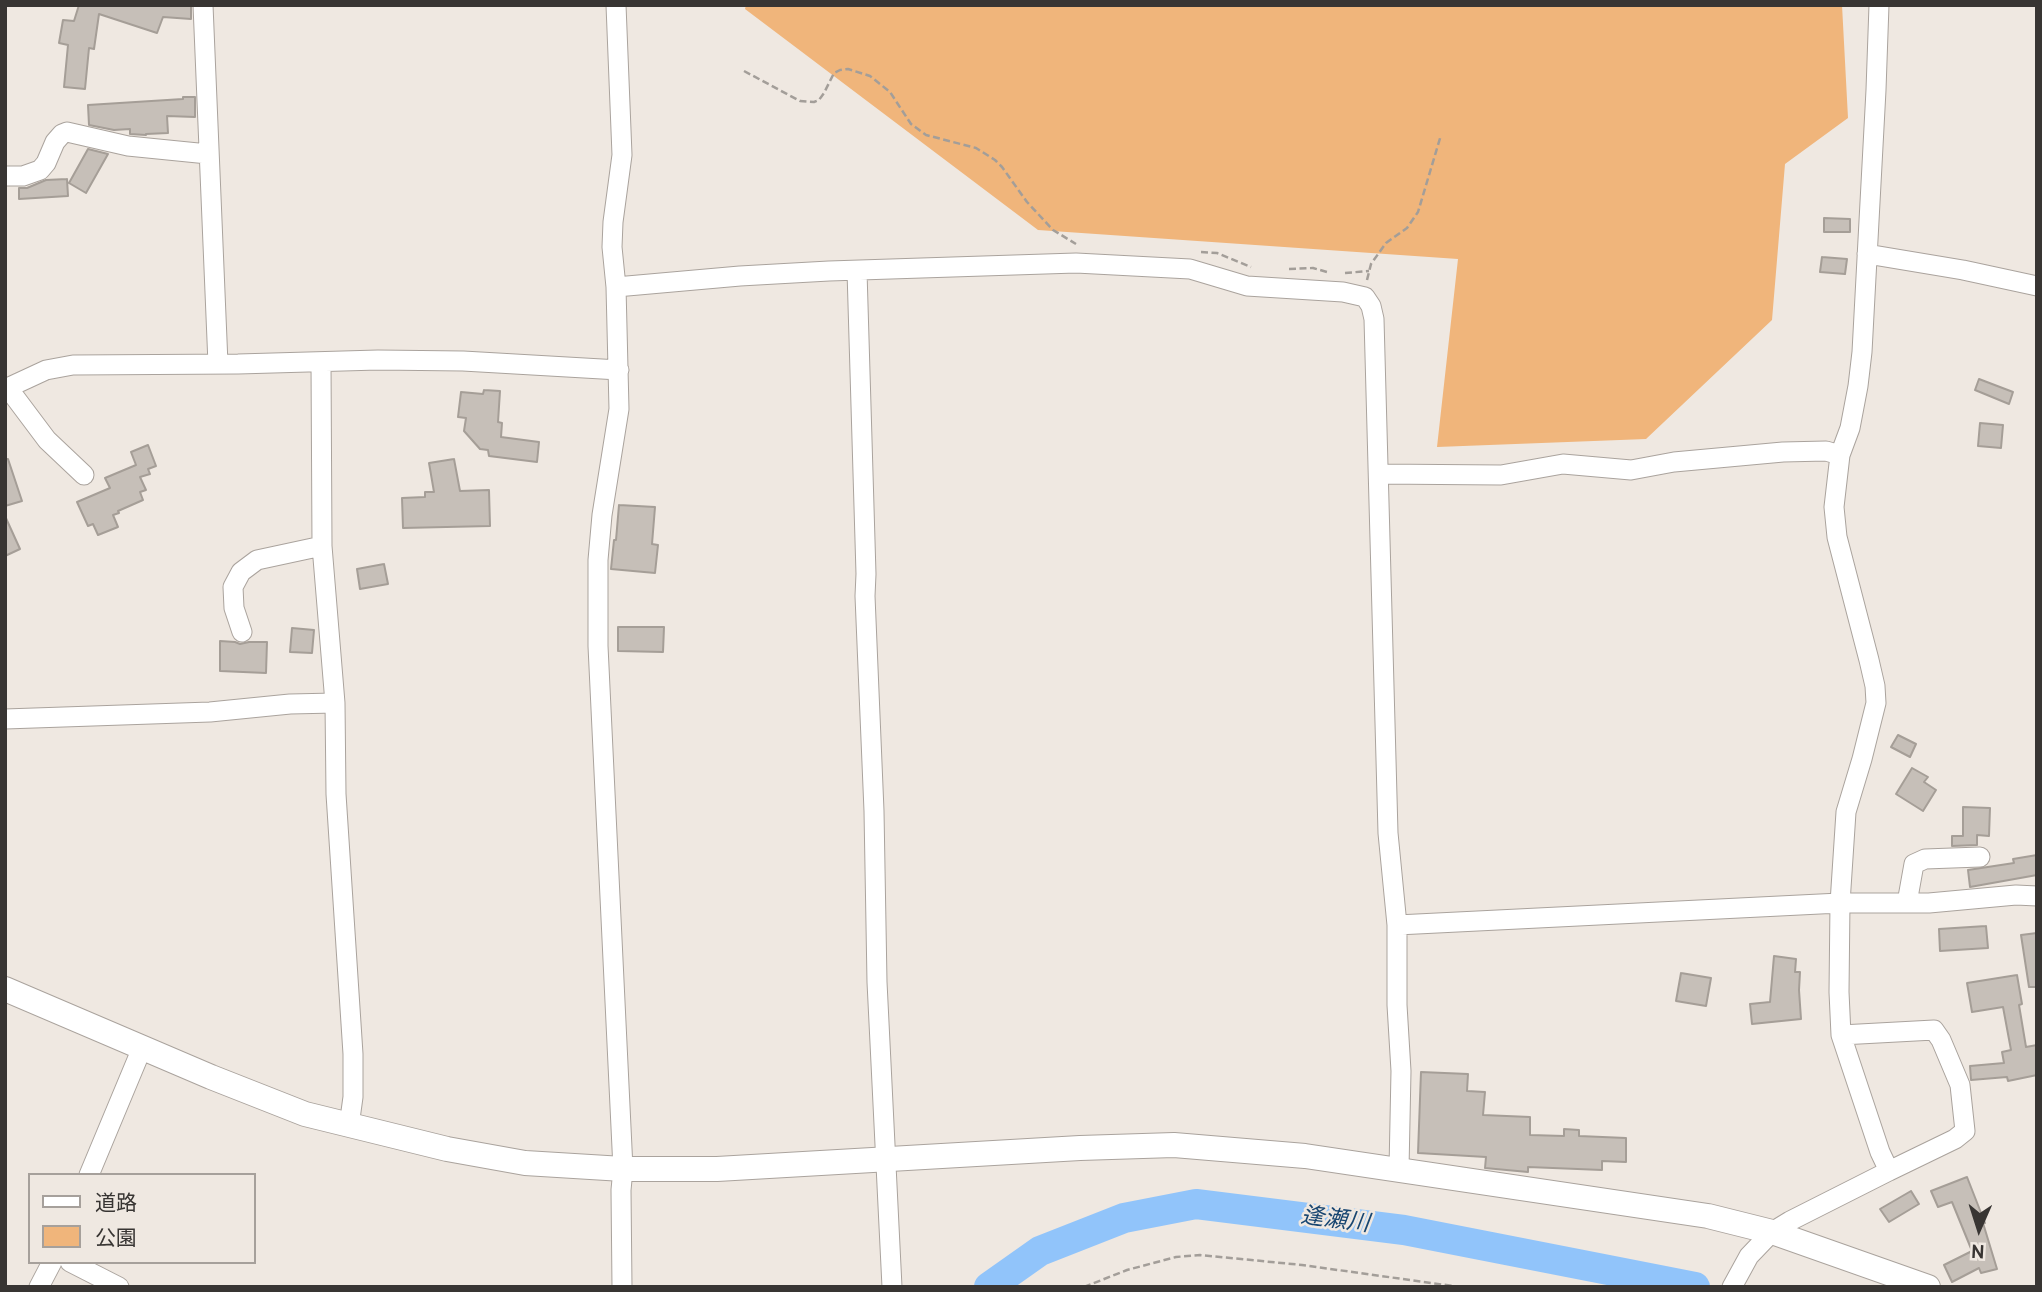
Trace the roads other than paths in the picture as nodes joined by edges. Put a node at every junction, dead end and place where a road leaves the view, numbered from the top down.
1 (203, 5) edge
2 (616, 5) edge
3 (1878, 5) edge
4 (208, 154) junction
5 (5, 176) edge
6 (1867, 254) junction
7 (857, 271) junction
8 (2037, 286) edge
9 (616, 287) junction
10 (321, 362) junction
11 (218, 365) junction
12 (619, 370) junction
13 (6, 389) edge
14 (1840, 455) junction
15 (1379, 474) junction
16 (85, 475) dead end
17 (322, 546) junction
18 (242, 632) dead end
19 (335, 703) junction
20 (5, 719) edge
21 (1980, 858) dead end
22 (2037, 896) edge
23 (1840, 903) junction
24 (1908, 903) junction
25 (1397, 925) junction
26 (5, 989) edge
27 (1842, 1035) junction
28 (142, 1048) junction
29 (349, 1126) junction
30 (885, 1159) junction
31 (623, 1169) junction
32 (1399, 1169) junction
33 (1889, 1171) junction
34 (90, 1173) edge
35 (1772, 1232) junction
36 (51, 1264) edge
37 (74, 1264) edge
38 (39, 1287) edge
39 (119, 1287) edge
40 (622, 1287) edge
41 (892, 1287) edge
42 (1732, 1287) edge
43 (1928, 1287) edge

1 - 4 street
2 - 9 street
3 - 6 street
4 - 5 street
4 - 11 street
6 - 8 street
6 - 14 street
7 - 9 street
7 - 15 street
7 - 30 street
9 - 12 street
10 - 11 street
10 - 12 street
10 - 17 street
11 - 13 street
12 - 31 street
13 - 16 street
14 - 15 street
14 - 23 street
15 - 25 street
17 - 18 street
17 - 19 street
19 - 20 street
19 - 29 street
21 - 24 street
22 - 24 street
23 - 24 street
23 - 25 street
23 - 27 street
25 - 32 street
26 - 28 street
27 - 33 street
27 - 33 street
28 - 29 street
28 - 34 street
29 - 31 street
30 - 31 street
30 - 32 street
30 - 41 street
31 - 40 street
32 - 35 street
33 - 35 street
35 - 42 street
35 - 43 street
36 - 38 street
37 - 39 street

